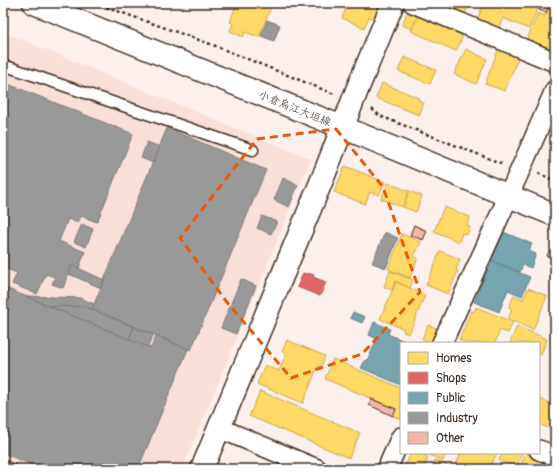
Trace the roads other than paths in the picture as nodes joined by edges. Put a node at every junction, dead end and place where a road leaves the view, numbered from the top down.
1 (34, 3) edge
2 (393, 3) edge
3 (413, 3) edge
4 (555, 62) edge
5 (3, 64) edge
6 (555, 90) edge
7 (342, 127) junction
8 (253, 150) dead end
9 (508, 195) junction
10 (555, 215) edge
11 (442, 342) edge
12 (219, 428) junction
13 (400, 439) edge
14 (3, 466) edge
15 (11, 469) edge
16 (202, 469) edge
17 (317, 469) edge
18 (387, 469) edge

1 - 7 main road, 小倉烏江大垣線
2 - 7 main road
3 - 4 street
5 - 8 lane
6 - 9 street
7 - 9 main road, 小倉烏江大垣線
7 - 12 main road
9 - 10 main road, 小倉烏江大垣線
9 - 11 street
12 - 16 main road
12 - 17 street
13 - 18 street
14 - 15 lane

